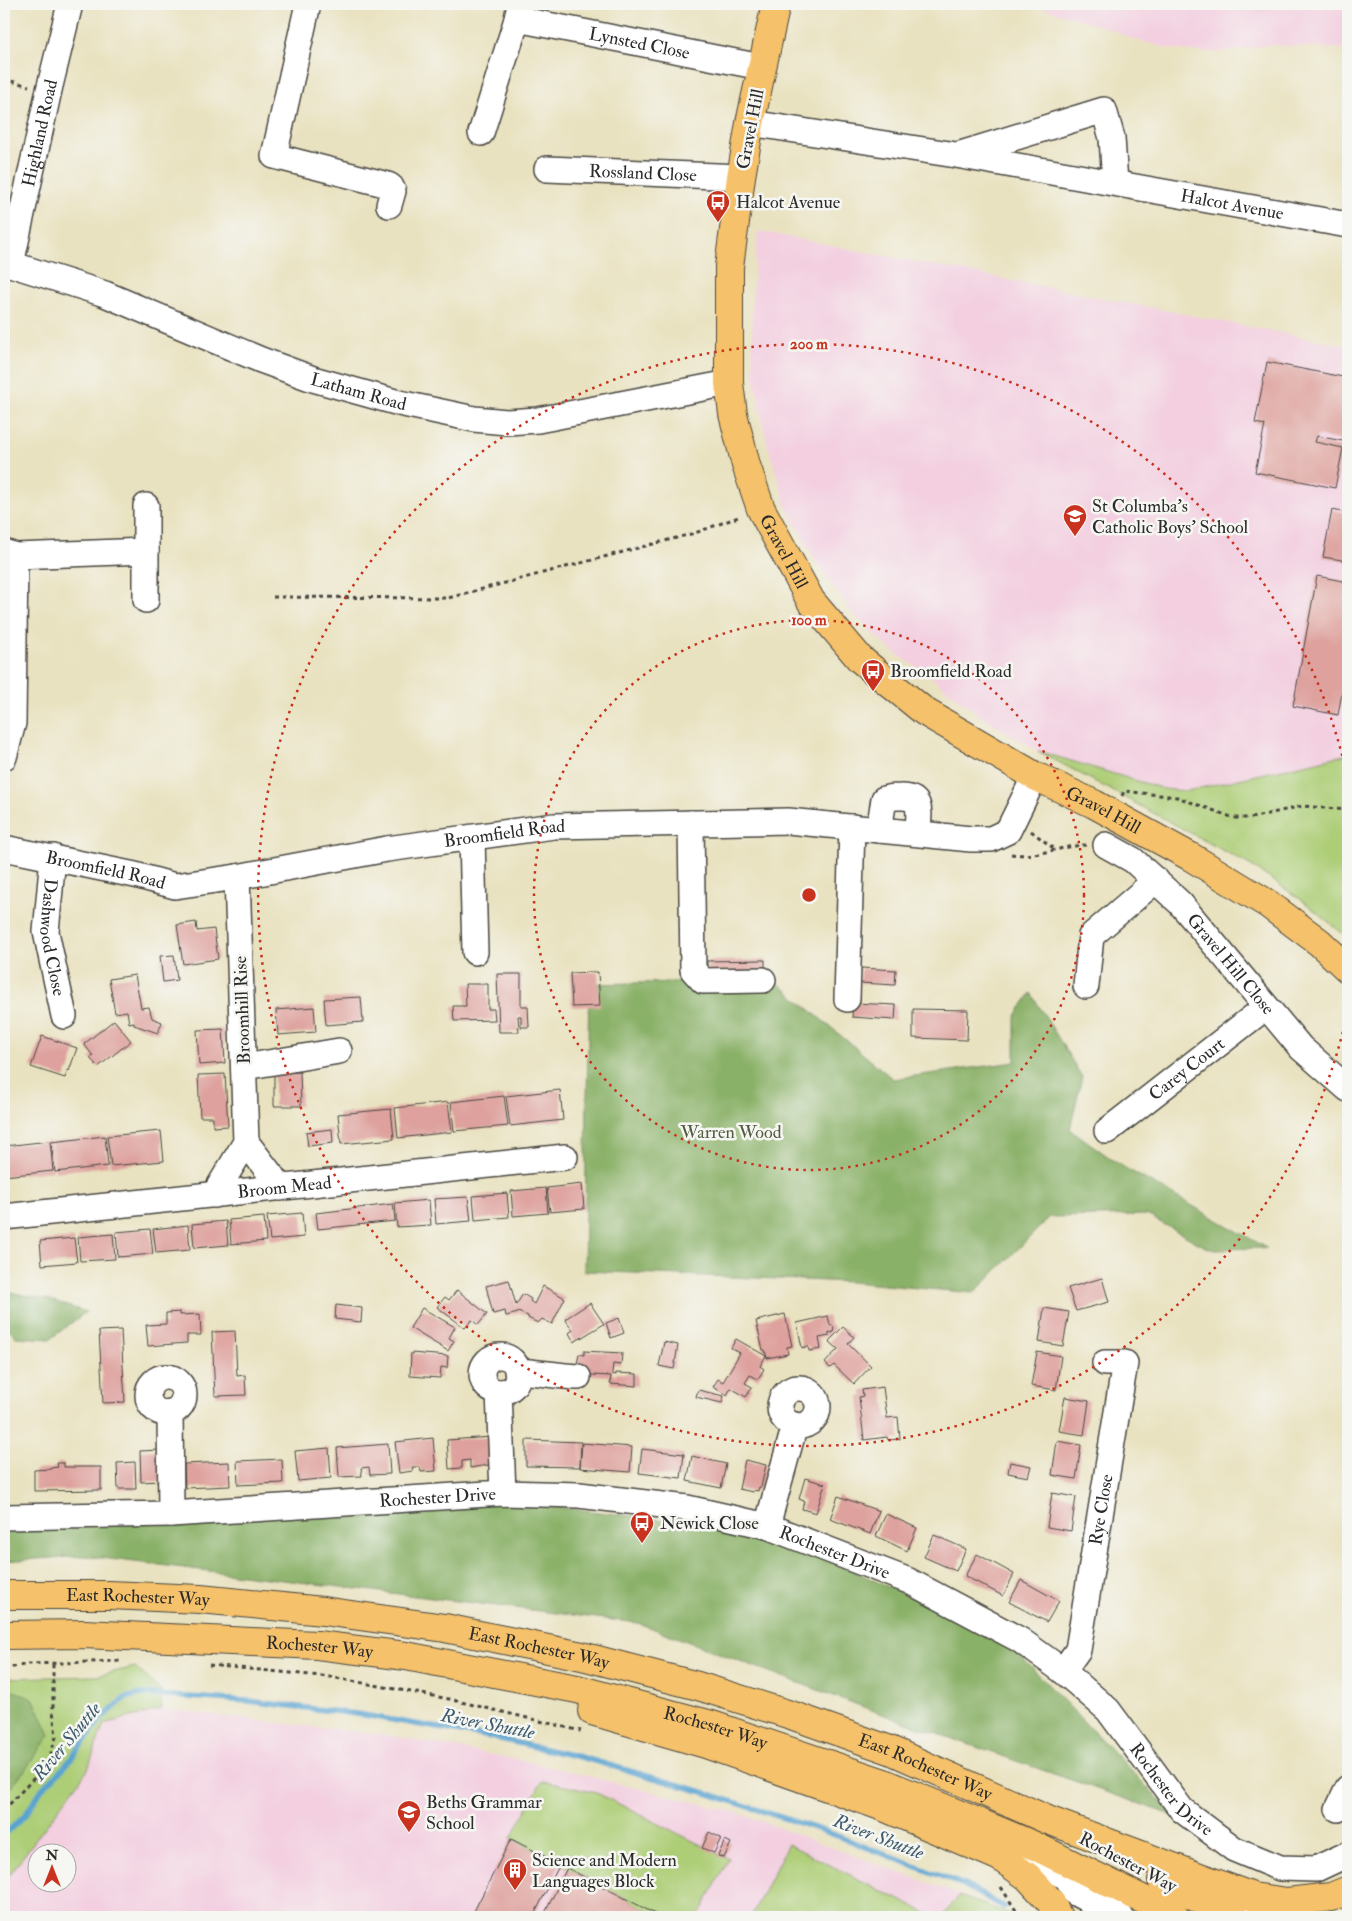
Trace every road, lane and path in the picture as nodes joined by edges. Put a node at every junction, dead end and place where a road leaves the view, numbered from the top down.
1 (70, 4) edge
2 (308, 4) edge
3 (776, 4) edge
4 (518, 12) edge
5 (761, 68) junction
6 (750, 123) junction
7 (481, 133) dead end
8 (956, 155) junction
9 (547, 169) dead end
10 (741, 177) junction
11 (1115, 183) junction
12 (389, 205) dead end
13 (1348, 225) edge
14 (8, 263) edge
15 (729, 383) junction
16 (146, 506) dead end
17 (760, 509) junction
18 (146, 551) junction
19 (9, 554) edge
20 (273, 597) dead end
21 (146, 600) dead end
22 (4, 757) edge
23 (1036, 776) junction
24 (1121, 799) dead end
25 (1348, 810) edge
26 (691, 823) junction
27 (852, 827) junction
28 (1028, 828) dead end
29 (879, 830) junction
30 (918, 834) junction
31 (472, 838) junction
32 (1106, 845) joint
33 (4, 848) edge
34 (1056, 850) junction
35 (1007, 853) dead end
36 (53, 857) junction
37 (238, 877) junction
38 (1156, 880) junction
39 (475, 952) dead end
40 (1348, 969) edge
41 (763, 980) dead end
42 (1086, 986) dead end
43 (847, 998) dead end
44 (1266, 1006) junction
45 (64, 1016) dead end
46 (339, 1051) dead end
47 (244, 1066) junction
48 (1348, 1089) edge
49 (1107, 1130) dead end
50 (246, 1142) junction
51 (565, 1157) dead end
52 (281, 1188) junction
53 (214, 1194) junction
54 (4, 1217) edge
55 (1105, 1363) dead end
56 (578, 1377) dead end
57 (170, 1412) dead end
58 (795, 1426) dead end
59 (503, 1494) junction
60 (172, 1514) junction
61 (4, 1517) edge
62 (767, 1526) junction
63 (4, 1595) edge
64 (4, 1635) edge
65 (227, 1640) junction
66 (128, 1661) dead end
67 (53, 1663) junction
68 (204, 1664) dead end
69 (4, 1668) edge
70 (1063, 1671) junction
71 (584, 1732) dead end
72 (706, 1744) junction
73 (4, 1810) edge
74 (1048, 1820) junction
75 (1348, 1854) edge
76 (1204, 1880) junction
77 (999, 1883) dead end
78 (1348, 1890) edge
79 (1020, 1917) edge
80 (1058, 1917) edge
81 (1121, 1917) edge
82 (1175, 1917) edge
83 (1234, 1917) edge
84 (1269, 1917) edge

1 - 14 street, Highland Road
2 - 12 street
3 - 5 main road, Gravel Hill
4 - 5 street, Lynsted Close
4 - 7 street, Lynsted Close
5 - 6 main road, Gravel Hill
6 - 8 street, Halcot Avenue
6 - 10 main road, Gravel Hill
8 - 11 street, Halcot Avenue
8 - 11 street, Halcot Avenue
9 - 10 street, Rossland Close
10 - 15 main road, Gravel Hill
11 - 13 street, Halcot Avenue
14 - 15 street, Latham Road
15 - 17 main road, Gravel Hill
16 - 18 street
17 - 20 path
17 - 23 main road, Gravel Hill
18 - 19 street
18 - 21 street
19 - 22 street
23 - 30 street, Broomfield Road
23 - 40 main road, Gravel Hill
24 - 25 path
26 - 27 street, Broomfield Road
26 - 31 street, Broomfield Road
26 - 41 street
27 - 29 street, Broomfield Road
27 - 43 street
28 - 34 path
29 - 30 street, Broomfield Road
29 - 30 street
31 - 37 street, Broomfield Road
31 - 39 street
32 - 34 path
32 - 38 street, Gravel Hill Close
33 - 36 street, Broomfield Road
34 - 35 path
36 - 37 street, Broomfield Road
36 - 45 street, Dashwood Close
37 - 47 street, Broomhill Rise
38 - 42 street
38 - 44 street, Gravel Hill Close
44 - 48 street, Gravel Hill Close
44 - 49 street, Carey Court
46 - 47 street
47 - 50 street, Broomhill Rise
50 - 52 street
50 - 53 street
51 - 52 street, Broom Mead
52 - 53 street, Broom Mead
53 - 54 street, Broom Mead
55 - 70 street, Rye Close
56 - 59 street
57 - 60 street
58 - 62 street
59 - 60 street, Rochester Drive
59 - 62 street, Rochester Drive
60 - 61 street, Rochester Drive
62 - 70 street, Rochester Drive
63 - 74 main road, East Rochester Way
64 - 65 main road
65 - 72 main road
65 - 82 main road, Rochester Way
66 - 67 path
67 - 69 path
67 - 73 path
68 - 71 path
70 - 75 street, Rochester Drive
72 - 80 main road
72 - 81 street
74 - 76 main road
74 - 83 main road, Rochester Way
76 - 78 main road
76 - 84 street
77 - 79 path

